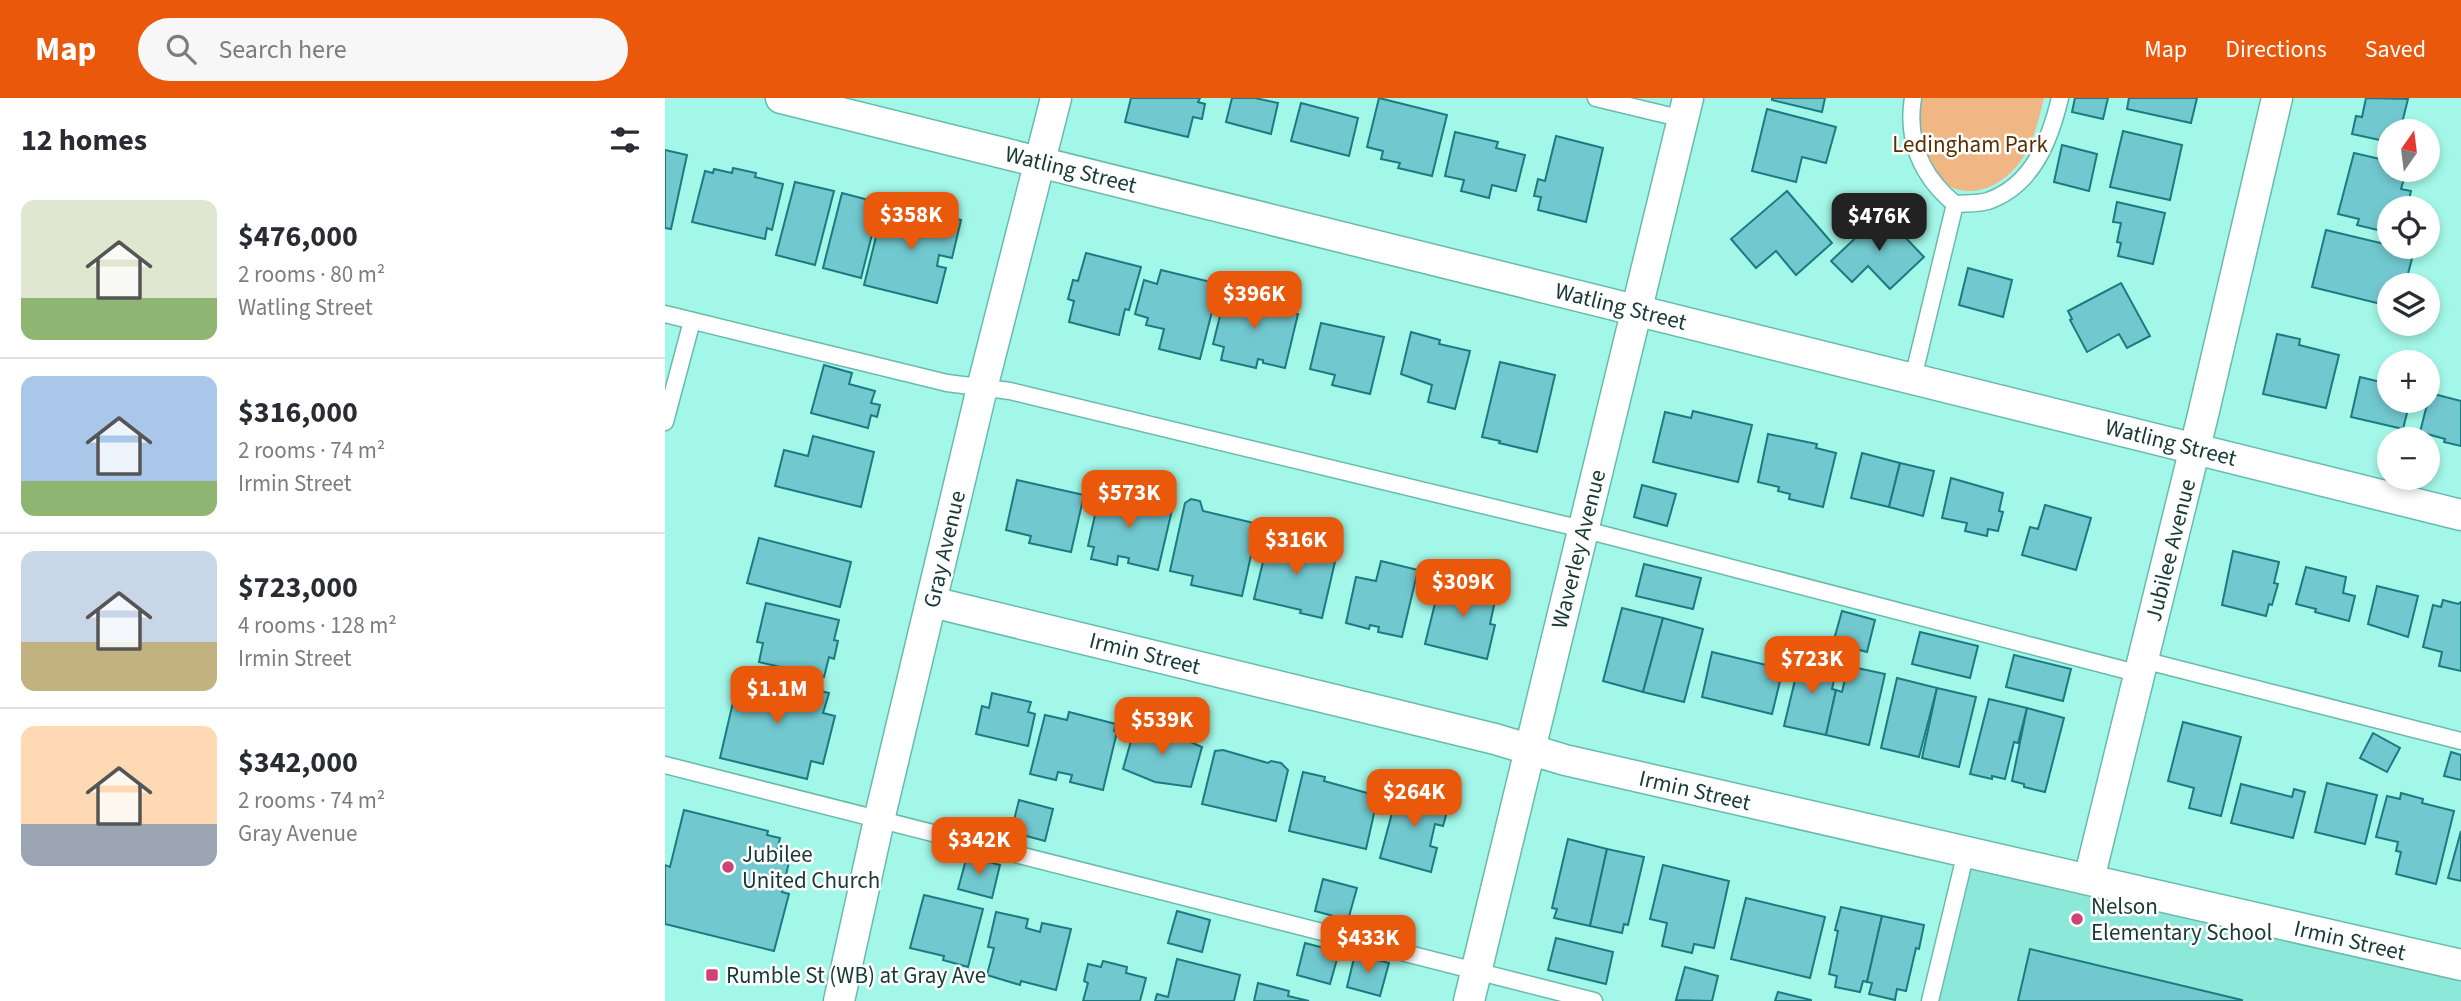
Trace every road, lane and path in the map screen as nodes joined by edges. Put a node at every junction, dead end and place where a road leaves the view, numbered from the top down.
1 (781, 98) edge
2 (1056, 98) edge
3 (1596, 98) edge
4 (1913, 98) edge
5 (2060, 98) edge
6 (2277, 98) edge
7 (1686, 108) edge
8 (1039, 162) junction
9 (1955, 204) junction
10 (1636, 310) junction
11 (665, 314) edge
12 (692, 321) junction
13 (1913, 379) junction
14 (982, 388) junction
15 (665, 422) edge
16 (2195, 448) junction
17 (2461, 514) edge
18 (1582, 529) junction
19 (932, 602) junction
20 (2141, 667) junction
21 (2461, 741) edge
22 (1530, 750) junction
23 (665, 765) edge
24 (879, 820) junction
25 (1966, 852) junction
26 (2089, 879) junction
27 (2461, 965) edge
28 (1475, 971) junction
29 (839, 1001) edge
30 (1469, 1001) edge
31 (1594, 1001) edge
32 (1930, 1001) edge

1 - 8 street, Watling Street
2 - 8 street, Gray Avenue
3 - 7 lane
4 - 9 lane
5 - 9 lane
6 - 16 street, Jubilee Avenue
7 - 10 street, Waverley Avenue
8 - 10 street, Watling Street
8 - 14 street, Gray Avenue
9 - 13 lane
10 - 13 street, Watling Street
10 - 18 street, Waverley Avenue
11 - 12 lane
12 - 14 lane
12 - 15 lane
13 - 16 street, Watling Street
14 - 18 lane
14 - 19 street, Gray Avenue
16 - 17 street, Watling Street
16 - 20 street, Jubilee Avenue
18 - 20 lane
18 - 22 street, Waverley Avenue
19 - 22 street, Irmin Street
19 - 24 street, Gray Avenue
20 - 21 lane
20 - 26 street, Jubilee Avenue
22 - 25 street, Irmin Street
22 - 28 street, Waverley Avenue
23 - 24 lane
24 - 28 lane
24 - 29 street, Gray Avenue
25 - 26 street, Irmin Street
25 - 32 lane
26 - 27 street, Irmin Street
28 - 30 street, Waverley Avenue
28 - 31 lane

